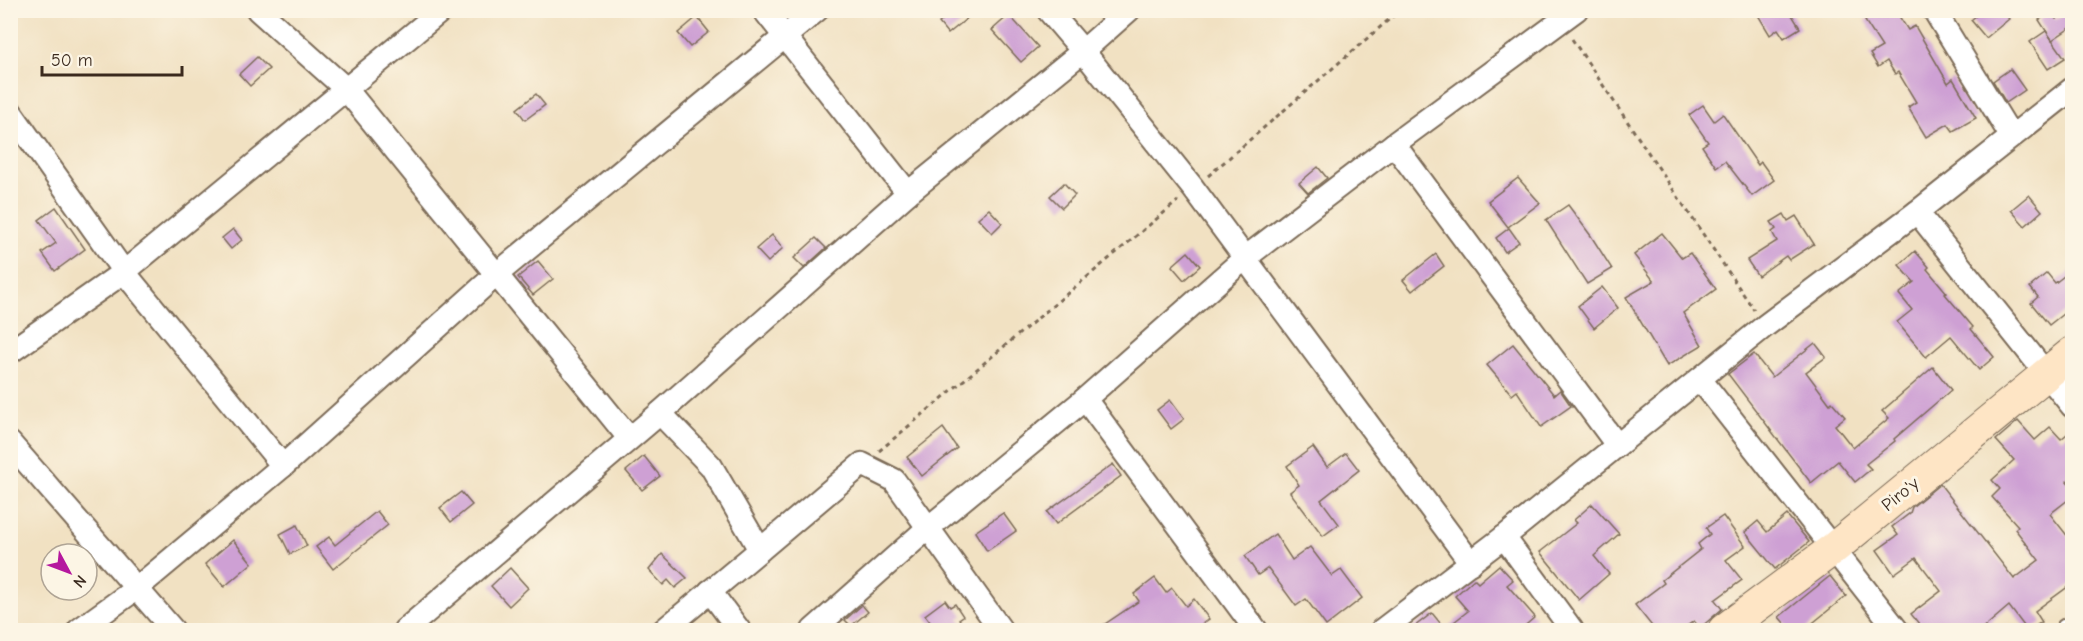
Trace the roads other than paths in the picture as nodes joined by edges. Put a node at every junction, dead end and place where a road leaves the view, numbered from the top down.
1 (258, 10) edge
2 (442, 10) edge
3 (764, 10) edge
4 (817, 10) edge
5 (1048, 10) edge
6 (1129, 10) edge
7 (1934, 10) edge
8 (1568, 16) edge
9 (784, 37) junction
10 (1083, 51) junction
11 (346, 89) junction
12 (2073, 89) edge
13 (10, 111) edge
14 (2011, 136) junction
15 (1394, 144) junction
16 (908, 193) junction
17 (1917, 212) junction
18 (1245, 258) junction
19 (124, 272) junction
20 (497, 274) junction
21 (10, 352) edge
22 (2073, 354) edge
23 (2046, 374) junction
24 (1700, 379) junction
25 (1085, 399) junction
26 (2073, 406) edge
27 (660, 413) junction
28 (629, 438) junction
29 (10, 443) edge
30 (1617, 445) junction
31 (283, 466) junction
32 (928, 528) junction
33 (1504, 537) junction
34 (1833, 549) junction
35 (760, 550) junction
36 (1471, 562) junction
37 (137, 588) junction
38 (710, 591) junction
39 (2073, 627) edge
40 (80, 630) edge
41 (173, 630) edge
42 (405, 630) edge
43 (664, 630) edge
44 (739, 630) edge
45 (813, 630) edge
46 (1001, 630) edge
47 (1256, 630) edge
48 (1382, 630) edge
49 (1572, 630) edge
50 (1724, 630) edge
51 (1897, 630) edge
52 (2067, 630) edge

1 - 11 street
2 - 11 street
3 - 9 street
4 - 9 street
5 - 10 street
6 - 10 street
7 - 14 street
8 - 15 street
9 - 16 street
9 - 20 street
10 - 16 street
10 - 18 street
11 - 19 street
11 - 20 street
12 - 14 street
13 - 19 street
14 - 17 street
15 - 18 street
15 - 30 street
16 - 27 street
17 - 23 street
17 - 24 street
18 - 25 street
18 - 36 street
19 - 21 street
19 - 31 street
20 - 28 street
20 - 31 street
22 - 23 main road, Piro'y
23 - 26 street
23 - 34 main road, Piro'y
24 - 30 street
24 - 34 street
25 - 32 street
25 - 47 street
27 - 28 street
27 - 35 street
28 - 42 street
29 - 37 street
30 - 33 street
31 - 37 street
32 - 35 street
32 - 45 street
32 - 46 street
33 - 36 street
33 - 49 street
34 - 50 main road, Piro'y
34 - 51 street
35 - 38 street
36 - 48 street
37 - 40 street
37 - 41 street
38 - 43 street
38 - 44 street
39 - 52 street

